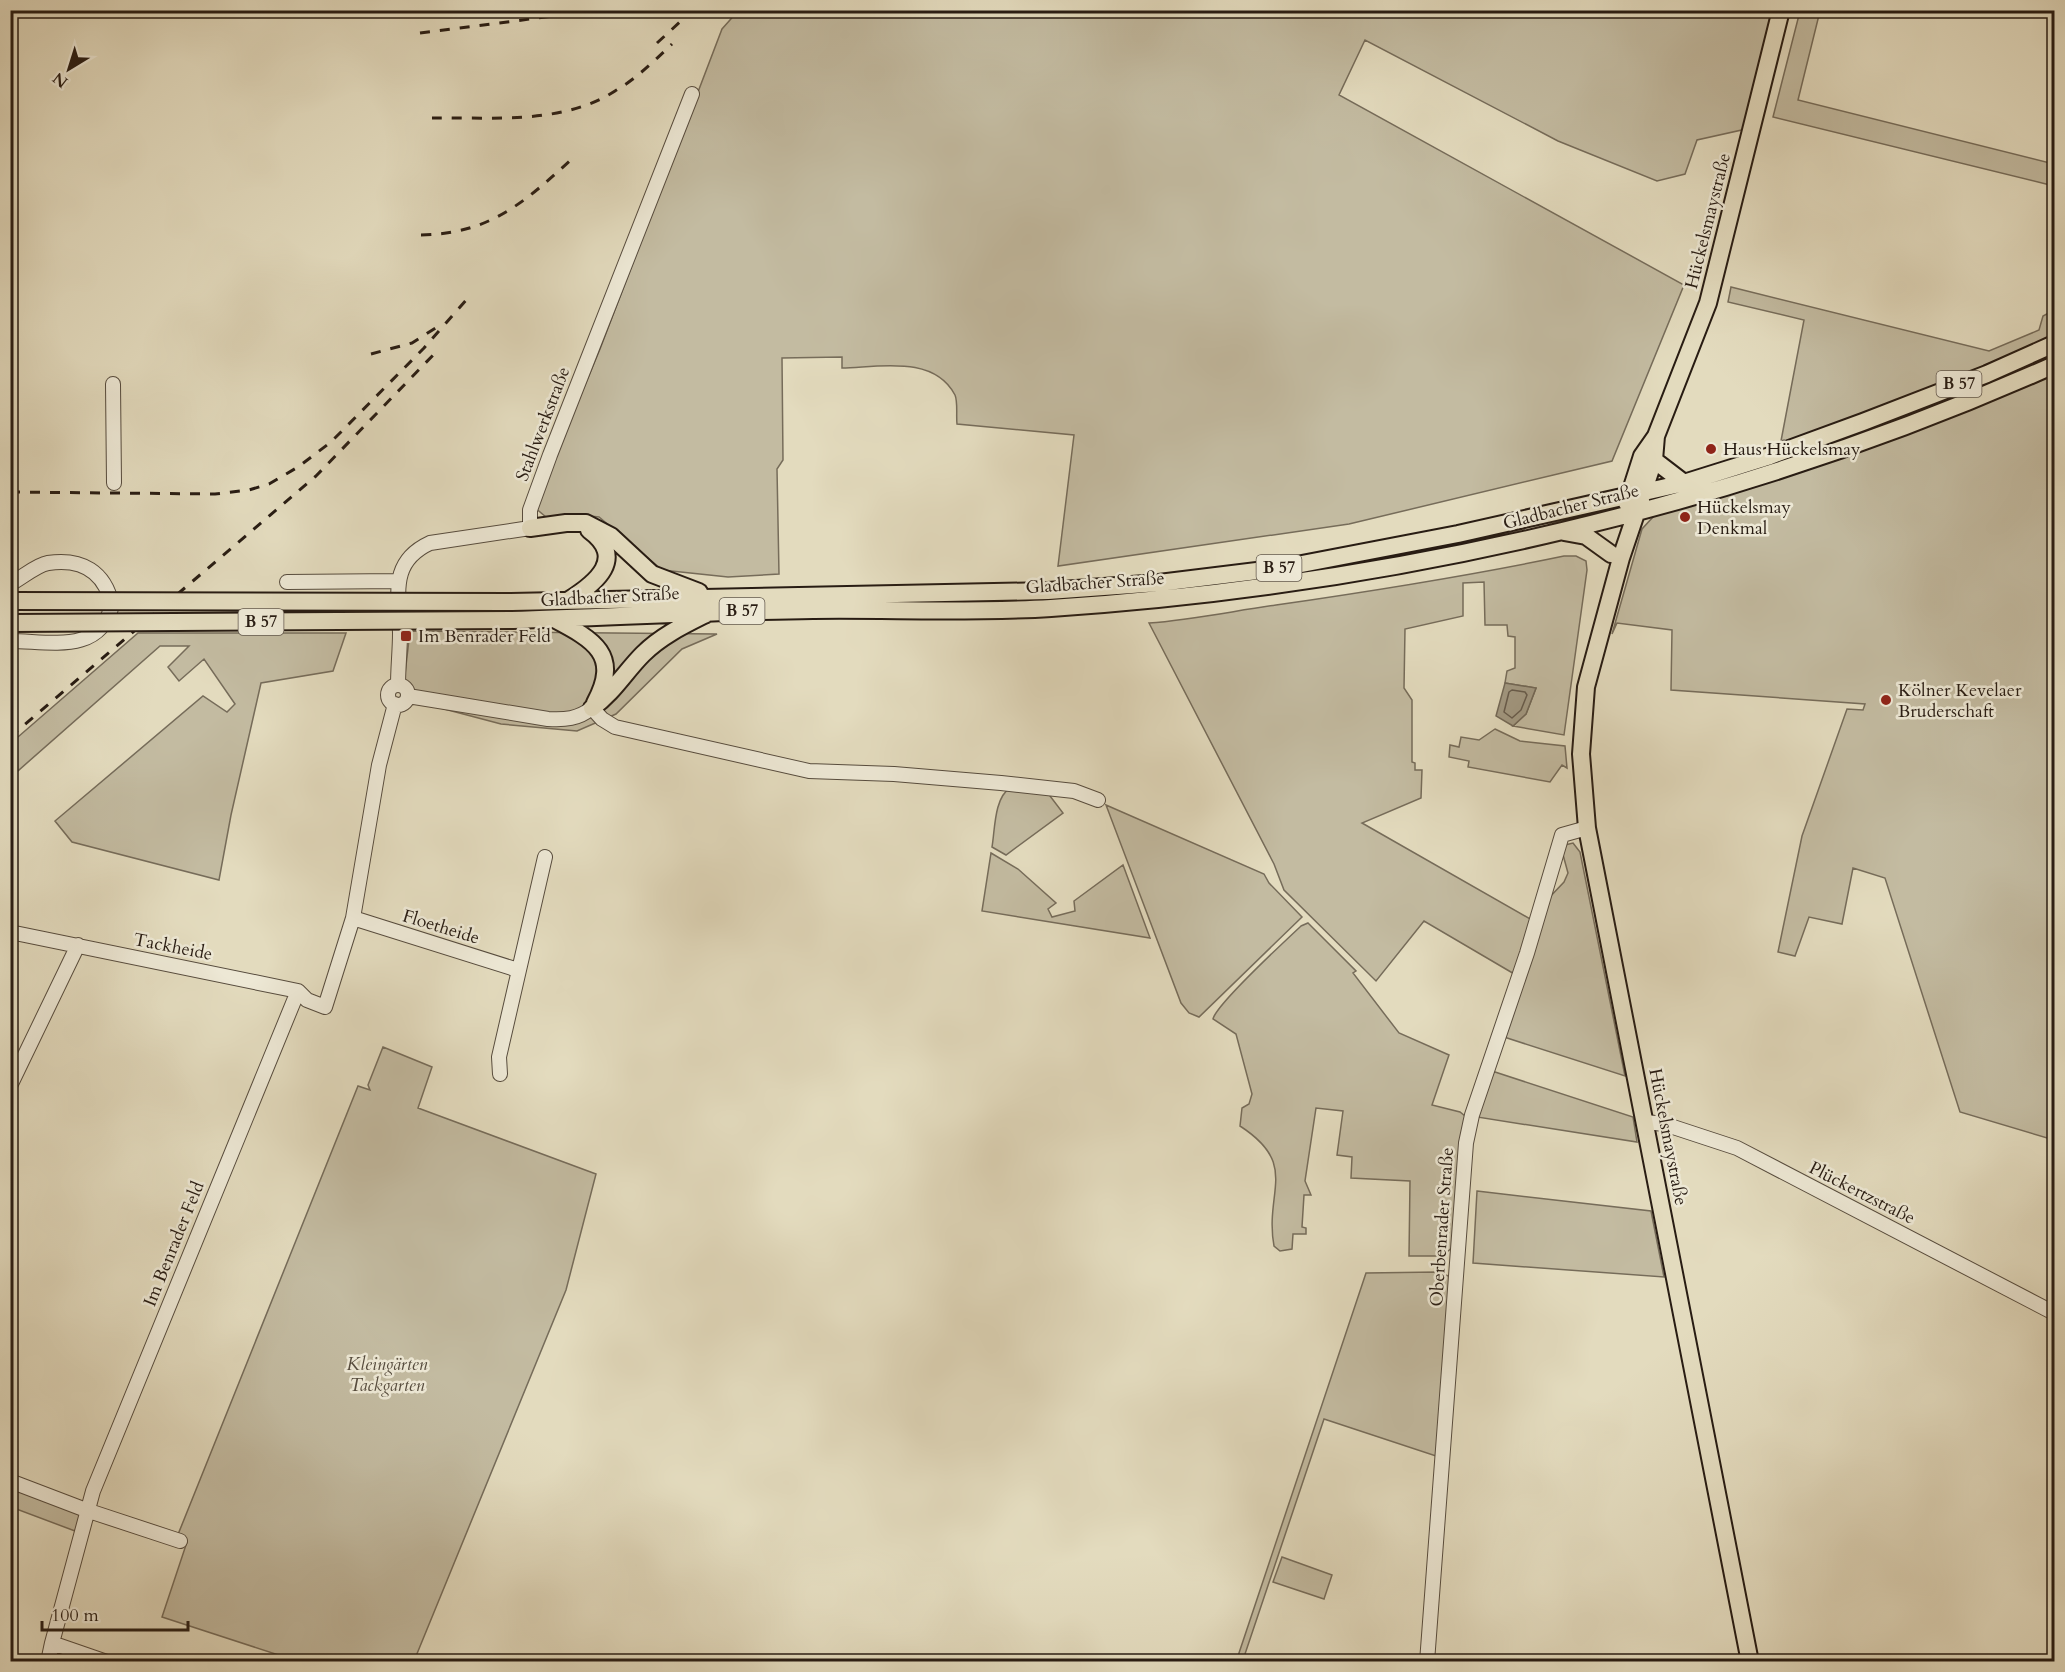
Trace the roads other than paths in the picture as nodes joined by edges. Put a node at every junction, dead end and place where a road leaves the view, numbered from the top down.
1 (1781, 10) edge
2 (692, 94) dead end
3 (2055, 344) edge
4 (2055, 365) edge
5 (113, 384) dead end
6 (1656, 436) junction
7 (1653, 460) junction
8 (114, 483) dead end
9 (1684, 483) junction
10 (1637, 493) junction
11 (1630, 513) junction
12 (575, 522) junction
13 (530, 528) junction
14 (1561, 531) junction
15 (1611, 554) junction
16 (398, 581) junction
17 (287, 582) dead end
18 (10, 584) edge
19 (10, 601) edge
20 (568, 601) junction
21 (711, 604) junction
22 (554, 619) junction
23 (1603, 620) junction
24 (10, 624) edge
25 (10, 641) edge
26 (398, 685) junction
27 (408, 696) junction
28 (395, 704) junction
29 (592, 708) junction
30 (1098, 800) dead end
31 (1587, 828) junction
32 (545, 858) dead end
33 (353, 918) junction
34 (10, 933) edge
35 (78, 945) junction
36 (518, 969) junction
37 (298, 991) junction
38 (500, 1074) dead end
39 (10, 1086) edge
40 (1646, 1122) junction
41 (2055, 1313) edge
42 (10, 1481) edge
43 (86, 1510) junction
44 (180, 1541) dead end
45 (52, 1643) junction
46 (48, 1662) edge
47 (107, 1662) edge
48 (1427, 1662) edge
49 (1750, 1662) edge

1 - 6 main road, Hückelsmaystraße
2 - 13 street, Stahlwerkstraße
3 - 9 main road, Gladbacher Straße / B 57
4 - 11 main road, Gladbacher Straße / B 57
5 - 8 street
6 - 7 main road, Hückelsmaystraße
6 - 10 main road, Hückelsmaystraße
7 - 9 main road
7 - 10 main road, Hückelsmaystraße
9 - 10 main road, Gladbacher Straße / B 57
10 - 11 main road, Hückelsmaystraße
10 - 21 main road, Gladbacher Straße / B 57
11 - 14 main road, Gladbacher Straße / B 57
11 - 15 main road, Hückelsmaystraße
11 - 23 main road, Hückelsmaystraße
12 - 13 main road
12 - 20 main road
12 - 21 main road
13 - 16 street
14 - 15 main road
14 - 21 main road, Gladbacher Straße / B 57
15 - 23 main road, Hückelsmaystraße
16 - 17 street
16 - 26 street
18 - 25 street
19 - 20 main road, Gladbacher Straße / B 57, bridge
20 - 21 main road, Gladbacher Straße / B 57
21 - 22 main road, Gladbacher Straße / B 57
21 - 29 main road
22 - 24 main road, Gladbacher Straße / B 57, bridge
22 - 29 main road
23 - 31 main road, Hückelsmaystraße
26 - 27 street
26 - 28 street
27 - 28 street
27 - 29 street
28 - 33 street
29 - 30 street
31 - 40 main road, Hückelsmaystraße
31 - 48 street, Oberbenrader Straße
32 - 36 street
33 - 36 street, Floetheide
33 - 37 street, Tackheide
34 - 35 street, Tackheide
35 - 37 street, Tackheide
35 - 39 street
36 - 38 street
37 - 43 street, Im Benrader Feld
40 - 41 street, Plückertzstraße
40 - 49 main road, Hückelsmaystraße
42 - 43 street
43 - 44 street
43 - 45 street, Im Benrader Feld
45 - 46 street, Im Benrader Feld
45 - 47 street

